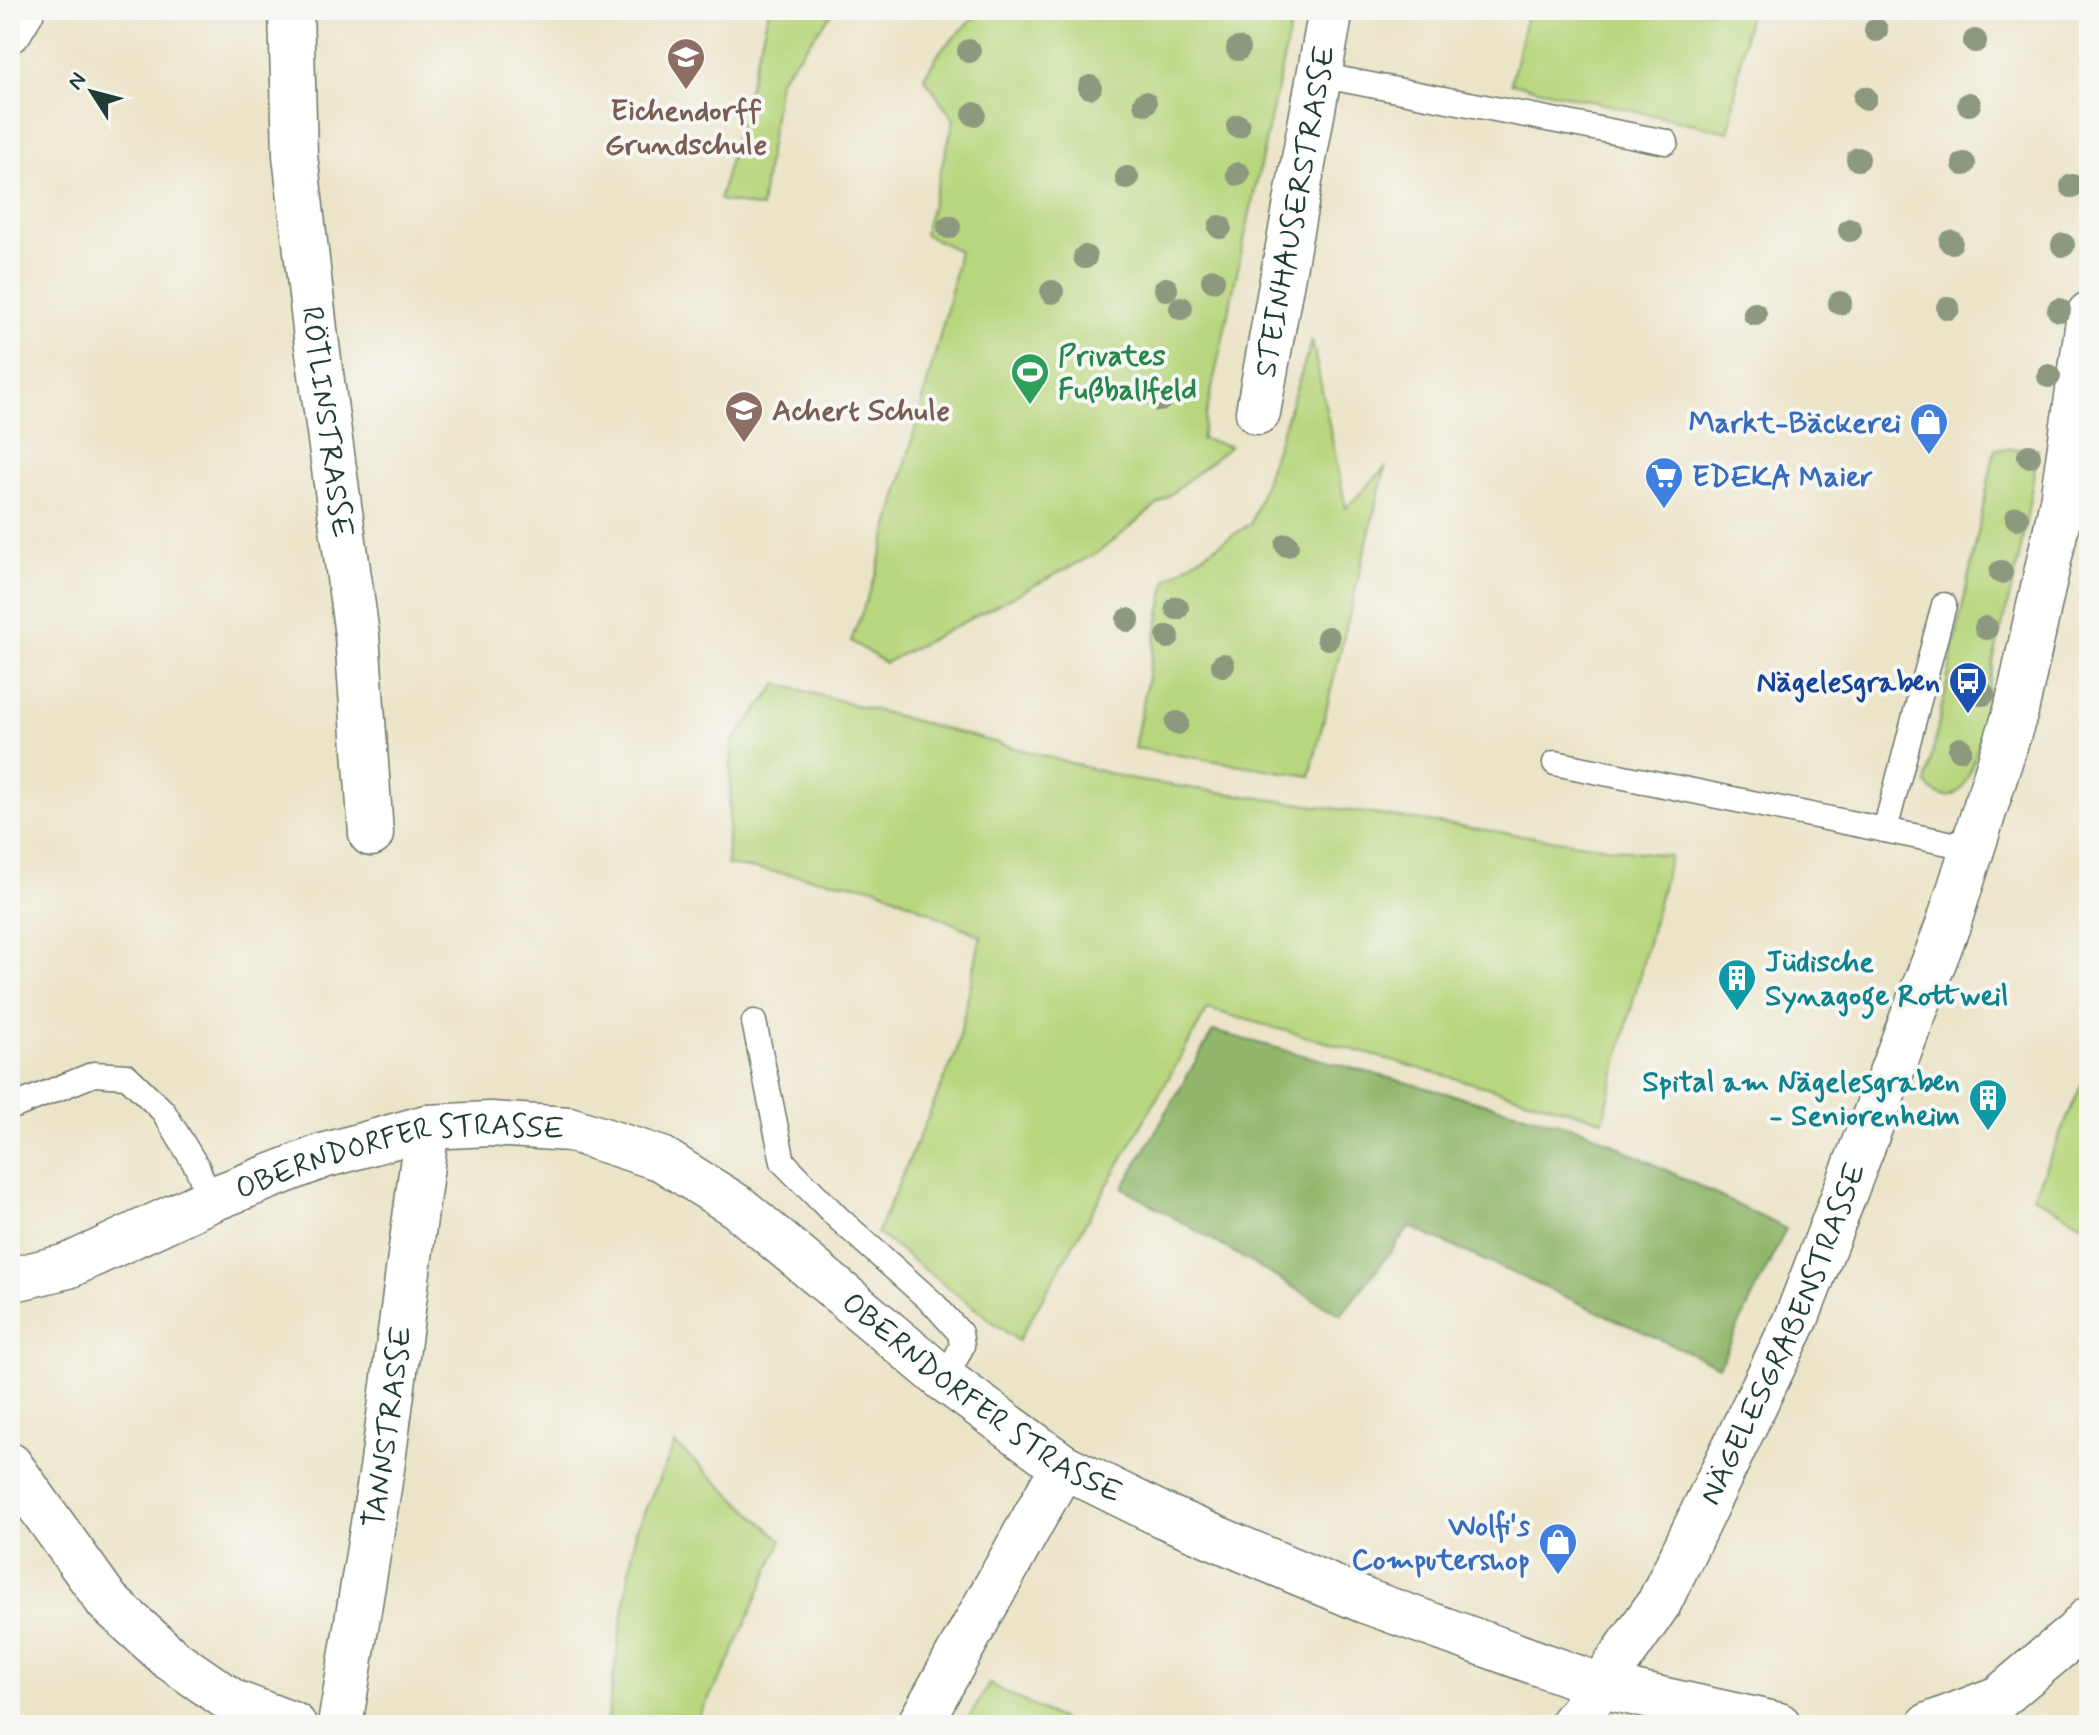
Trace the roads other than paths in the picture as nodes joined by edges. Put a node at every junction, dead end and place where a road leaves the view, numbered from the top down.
1 (22, 10) edge
2 (291, 10) edge
3 (1331, 10) edge
4 (10, 30) edge
5 (1319, 75) junction
6 (1666, 142) dead end
7 (2089, 314) edge
8 (1258, 412) dead end
9 (2076, 503) edge
10 (1944, 605) dead end
11 (1555, 763) dead end
12 (1885, 830) junction
13 (371, 834) dead end
14 (1973, 848) junction
15 (754, 1022) dead end
16 (10, 1108) edge
17 (427, 1127) junction
18 (210, 1200) junction
19 (10, 1280) edge
20 (945, 1380) junction
21 (10, 1465) edge
22 (1063, 1466) junction
23 (2089, 1619) edge
24 (1601, 1686) junction
25 (1971, 1717) edge
26 (294, 1725) edge
27 (340, 1725) edge
28 (919, 1725) edge
29 (1571, 1725) edge
30 (1779, 1725) edge

1 - 4 street
2 - 13 street, RÖTLINSTRASSE
3 - 5 street, STEINHAUSERSTRASSE
5 - 6 lane
5 - 8 street, STEINHAUSERSTRASSE
7 - 9 street, NÄGELESGRABENSTRASSE
9 - 14 street, NÄGELESGRABENSTRASSE
10 - 12 lane
11 - 12 lane
12 - 14 lane
14 - 24 street, NÄGELESGRABENSTRASSE
15 - 20 lane
16 - 18 lane, OBERNDORFER STRASSE
17 - 18 street, OBERNDORFER STRASSE
17 - 20 street, OBERNDORFER STRASSE
17 - 27 street, TANNSTRASSE
18 - 19 street, OBERNDORFER STRASSE
20 - 22 street, OBERNDORFER STRASSE
21 - 26 street
22 - 24 street, OBERNDORFER STRASSE
22 - 28 street
23 - 25 street
24 - 29 street, NÄGELESGRABENSTRASSE
24 - 30 street, OBERNDORFER STRASSE

